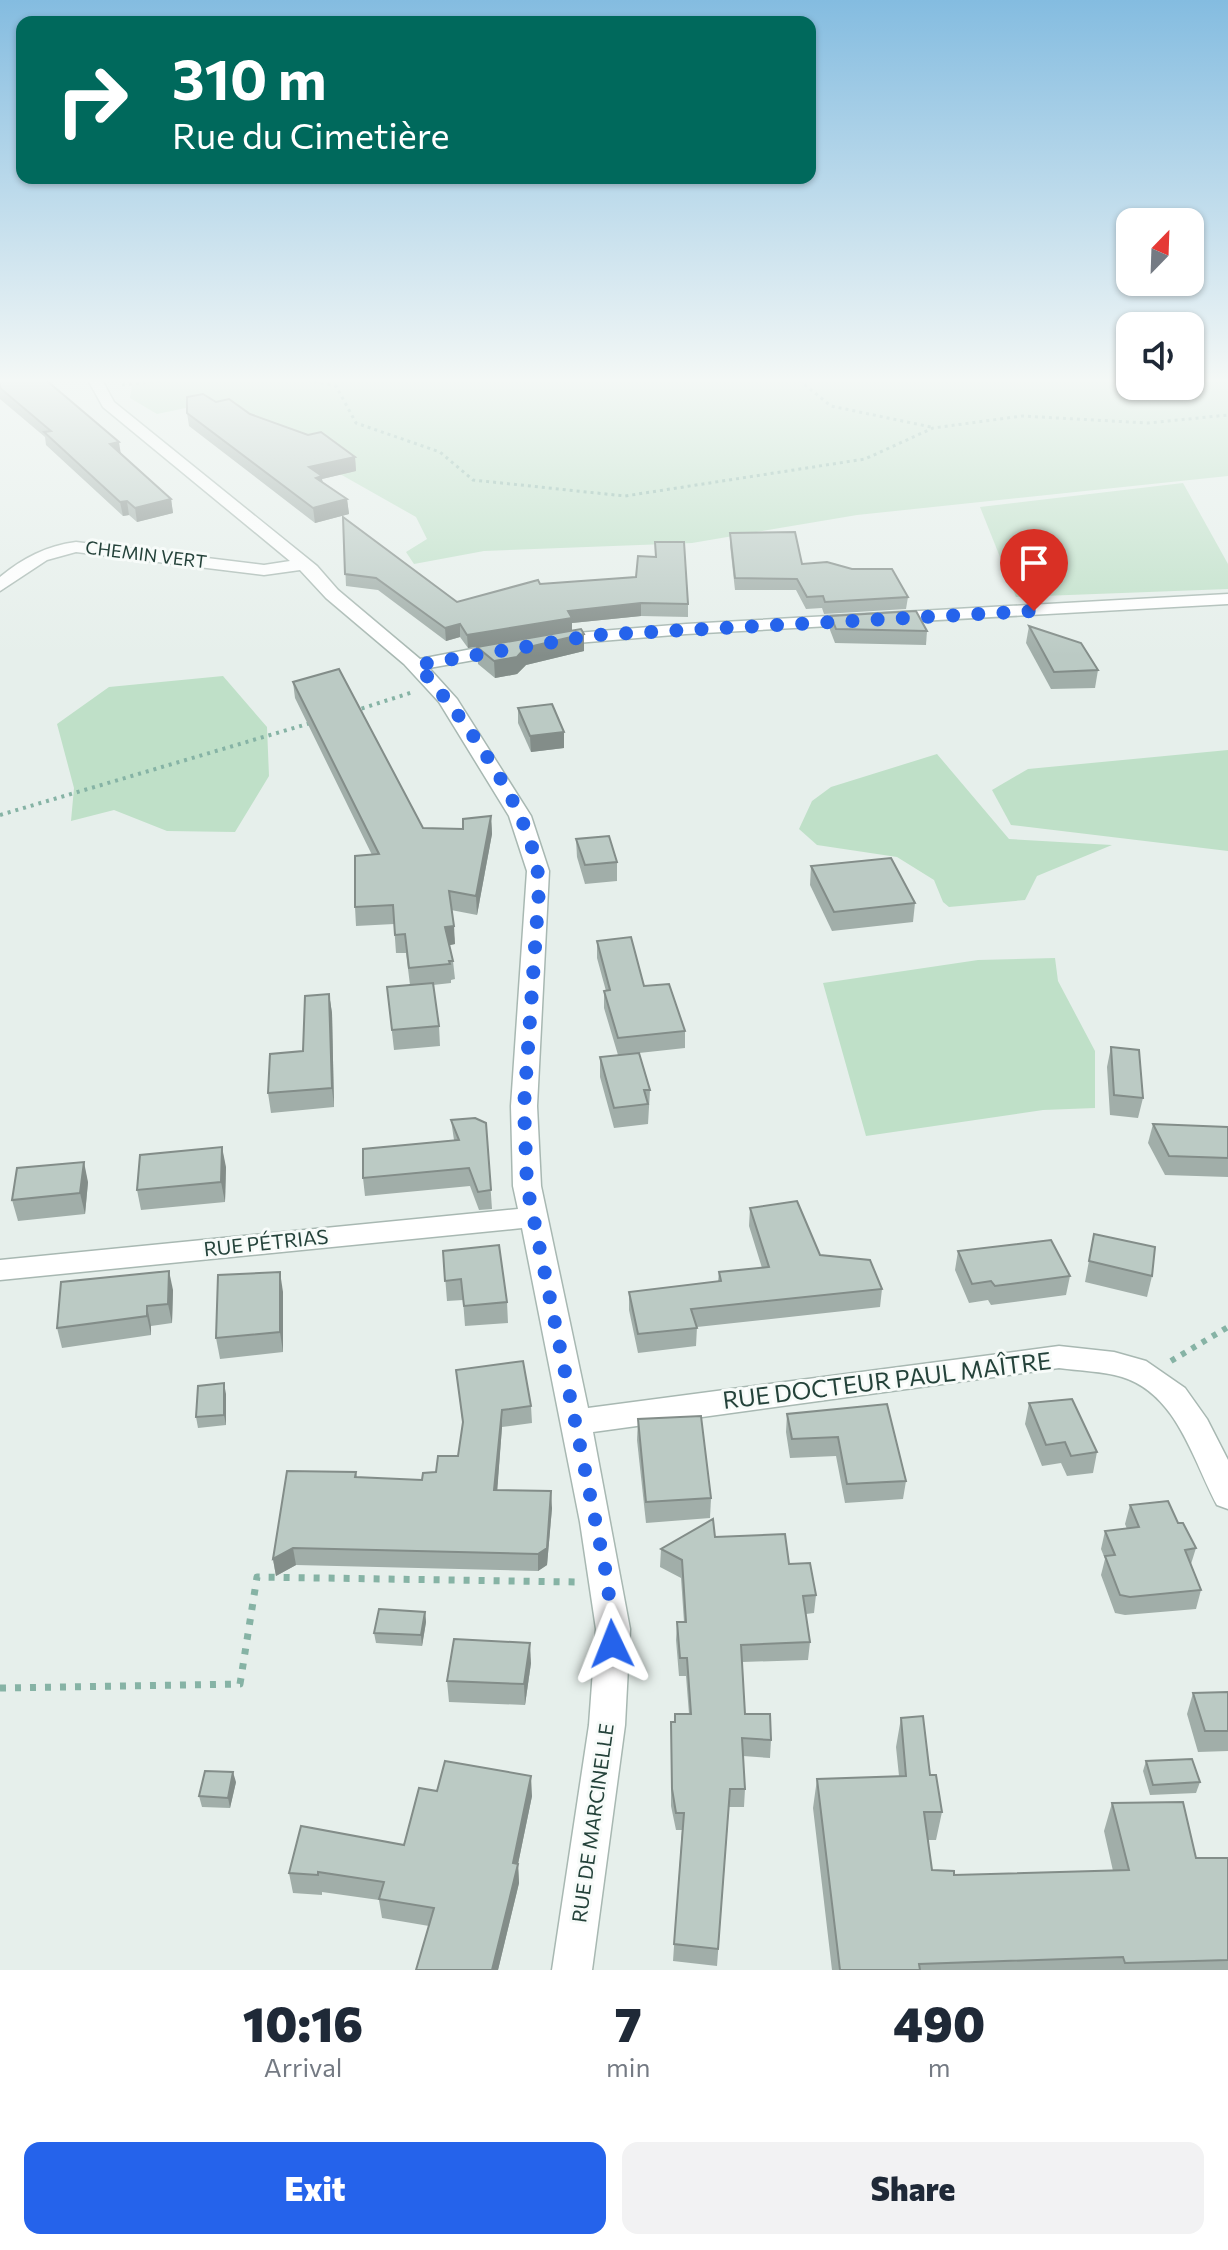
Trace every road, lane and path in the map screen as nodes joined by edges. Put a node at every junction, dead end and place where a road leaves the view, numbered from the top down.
1 (190, 472) edge
2 (463, 472) edge
3 (781, 472) edge
4 (303, 564) junction
5 (0, 586) edge
6 (1228, 599) edge
7 (417, 665) junction
8 (434, 684) junction
9 (348, 712) edge
10 (318, 721) edge
11 (0, 815) edge
12 (532, 1217) junction
13 (0, 1270) edge
14 (1228, 1327) edge
15 (1143, 1373) junction
16 (574, 1422) junction
17 (1228, 1496) edge
18 (608, 1583) junction
19 (0, 1688) edge
20 (572, 1970) edge

1 - 4 street, RUE DE MARCINELLE
2 - 3 path
4 - 5 street, CHEMIN VERT
4 - 7 street, RUE DE MARCINELLE
6 - 7 street
7 - 8 street, RUE DE MARCINELLE
8 - 9 path
8 - 12 street, RUE DE MARCINELLE
10 - 11 path
12 - 13 street, RUE PÉTRIAS
12 - 16 street, RUE DE MARCINELLE
14 - 15 path
15 - 16 street, RUE DOCTEUR PAUL MAÎTRE
15 - 17 street, RUE DOCTEUR PAUL MAÎTRE
16 - 18 street, RUE DE MARCINELLE
18 - 19 path
18 - 20 street, RUE DE MARCINELLE

